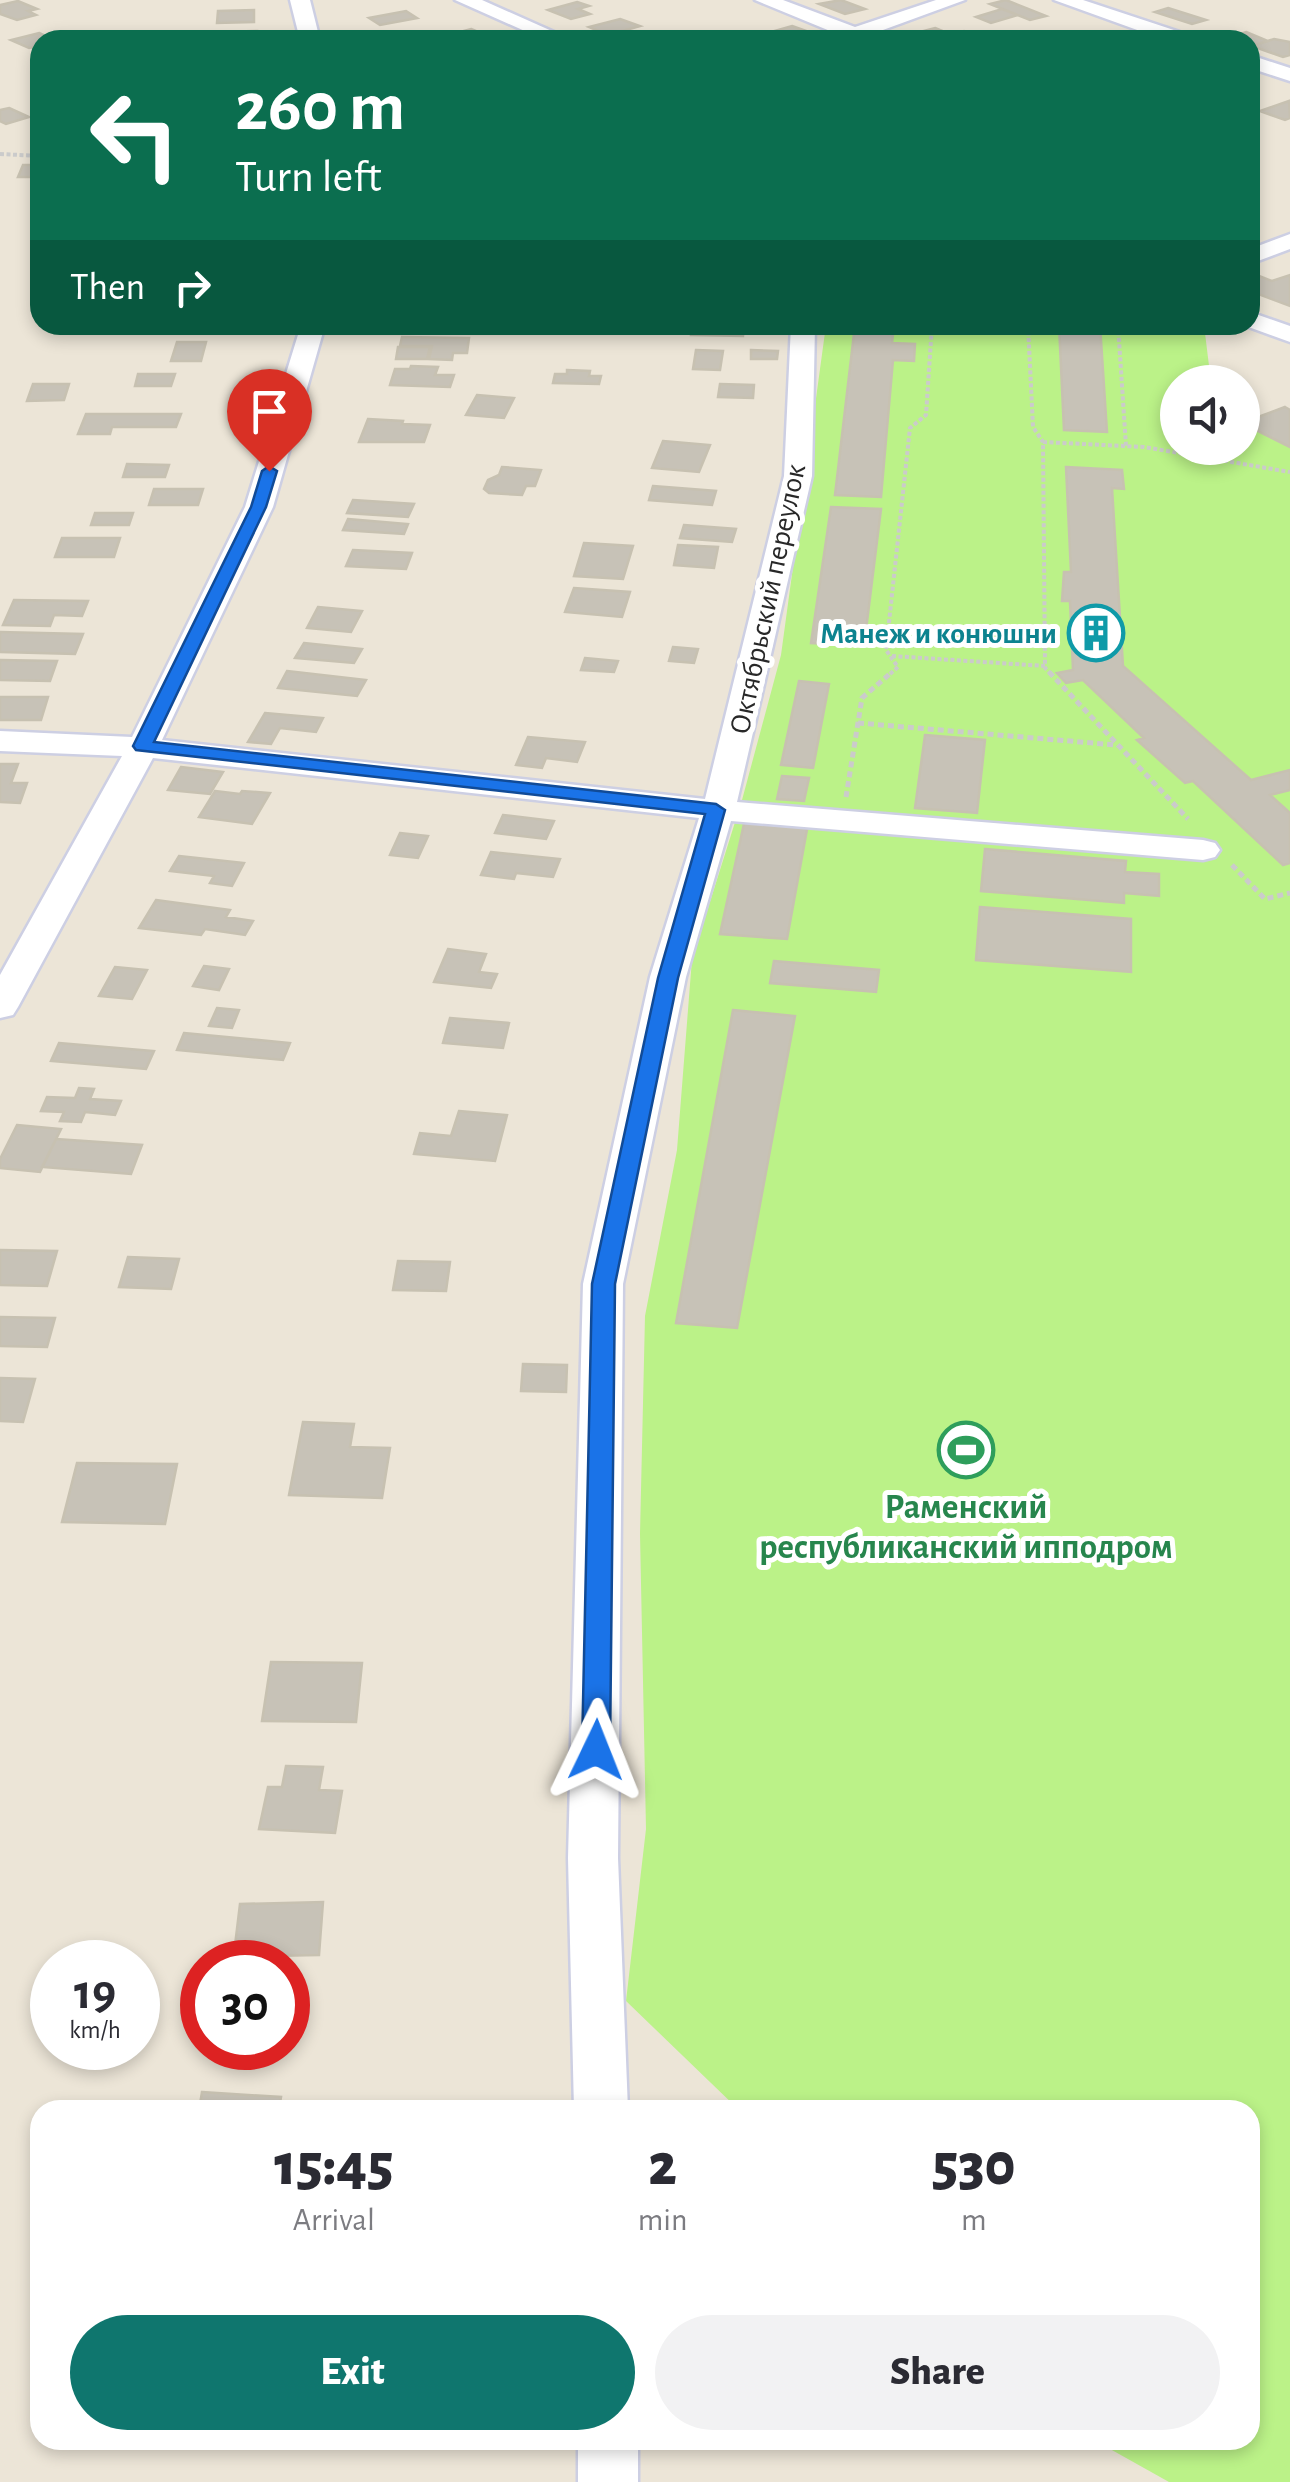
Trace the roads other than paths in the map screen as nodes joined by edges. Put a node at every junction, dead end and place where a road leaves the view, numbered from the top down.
1 (300, 0) edge
2 (466, 0) edge
3 (765, 0) edge
4 (955, 0) edge
5 (1064, 0) edge
6 (308, 30) edge
7 (538, 30) edge
8 (845, 30) edge
9 (861, 30) edge
10 (1155, 30) edge
11 (1260, 65) edge
12 (1290, 77) edge
13 (1263, 88) dead end
14 (1290, 242) edge
15 (1260, 253) edge
16 (1260, 322) edge
17 (309, 335) edge
18 (803, 335) edge
19 (1290, 335) edge
20 (0, 741) edge
21 (142, 746) junction
22 (716, 810) junction
23 (1209, 846) road end
24 (0, 1007) edge
25 (601, 2100) edge
26 (608, 2450) edge
27 (608, 2482) edge

1 - 6 street
2 - 7 street
3 - 8 street
4 - 9 street
5 - 10 street
11 - 12 street
12 - 13 street
14 - 15 street
16 - 19 street
17 - 21 street
18 - 22 street, Октябрьский переулок
20 - 21 street
21 - 22 street
21 - 24 street
22 - 23 street
22 - 25 street, Октябрьский переулок
26 - 27 street

